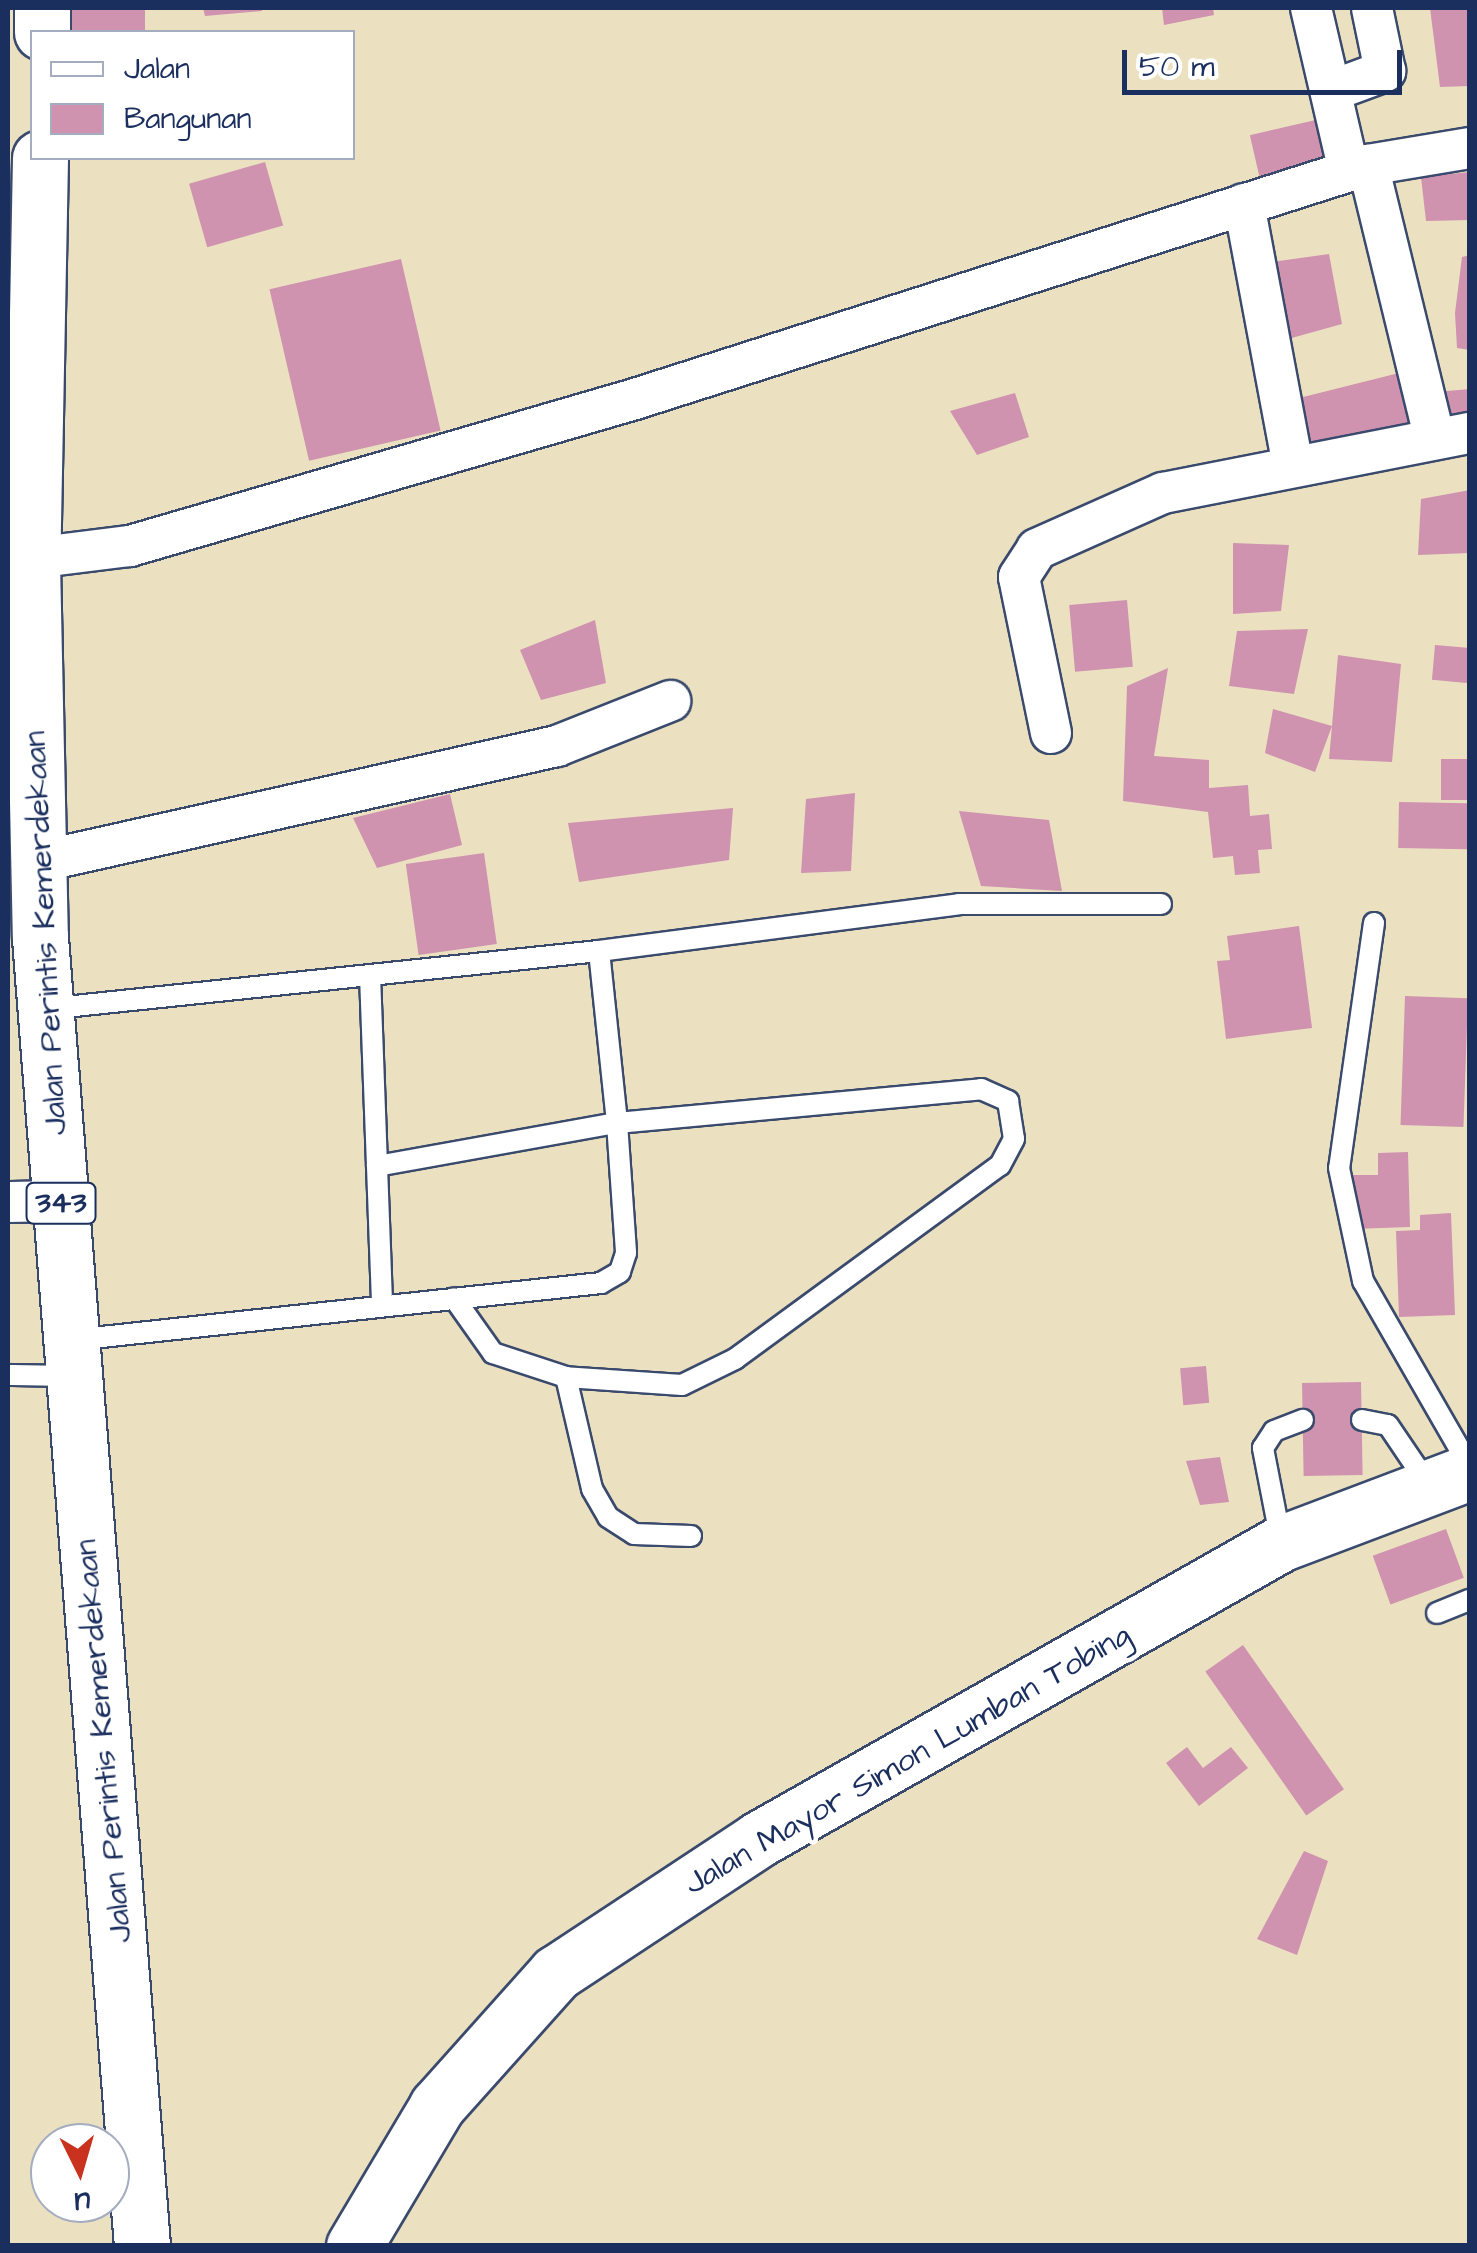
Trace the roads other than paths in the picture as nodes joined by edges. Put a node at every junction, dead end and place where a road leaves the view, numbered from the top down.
1 (1311, 8) edge
2 (1372, 8) edge
3 (1330, 91) junction
4 (1470, 148) edge
5 (40, 160) edge
6 (1359, 168) junction
7 (1244, 204) junction
8 (1452, 434) edge
9 (1293, 466) junction
10 (20, 562) edge
11 (670, 701) dead end
12 (1051, 733) dead end
13 (38, 862) junction
14 (1161, 904) dead end
15 (1374, 923) dead end
16 (599, 952) junction
17 (370, 975) junction
18 (46, 1009) junction
19 (617, 1123) junction
20 (377, 1166) junction
21 (8, 1202) edge
22 (61, 1202) junction
23 (454, 1298) junction
24 (382, 1306) junction
25 (74, 1358) junction
26 (8, 1375) edge
27 (566, 1377) junction
28 (1303, 1420) dead end
29 (1362, 1420) dead end
30 (1456, 1476) edge
31 (691, 1536) dead end
32 (1282, 1543) junction
33 (1470, 1600) edge
34 (1436, 1614) dead end
35 (142, 2246) edge
36 (354, 2246) edge

1 - 3 street
2 - 3 street
3 - 6 street
4 - 6 street
5 - 10 main road, Jalan Perintis Kemerdekaan / 343
6 - 7 street
6 - 8 street
7 - 9 street
7 - 10 street
8 - 9 street
9 - 12 street
10 - 13 main road, Jalan Perintis Kemerdekaan / 343
11 - 13 street
13 - 18 main road, Jalan Perintis Kemerdekaan / 343
14 - 16 lane
15 - 30 lane
16 - 17 lane
16 - 19 lane
17 - 18 lane
17 - 20 lane
18 - 22 main road, Jalan Perintis Kemerdekaan / 343
19 - 20 lane
19 - 23 lane
19 - 27 lane
20 - 24 lane
21 - 22 street
22 - 25 main road, Jalan Perintis Kemerdekaan / 343
23 - 24 lane
23 - 27 lane
24 - 25 lane
25 - 26 lane
25 - 35 main road, Jalan Perintis Kemerdekaan / 343
27 - 31 lane
28 - 32 lane
29 - 30 lane
30 - 32 main road, Jalan Mayor Simon Lumban Tobing
32 - 36 main road, Jalan Mayor Simon Lumban Tobing
33 - 34 lane

